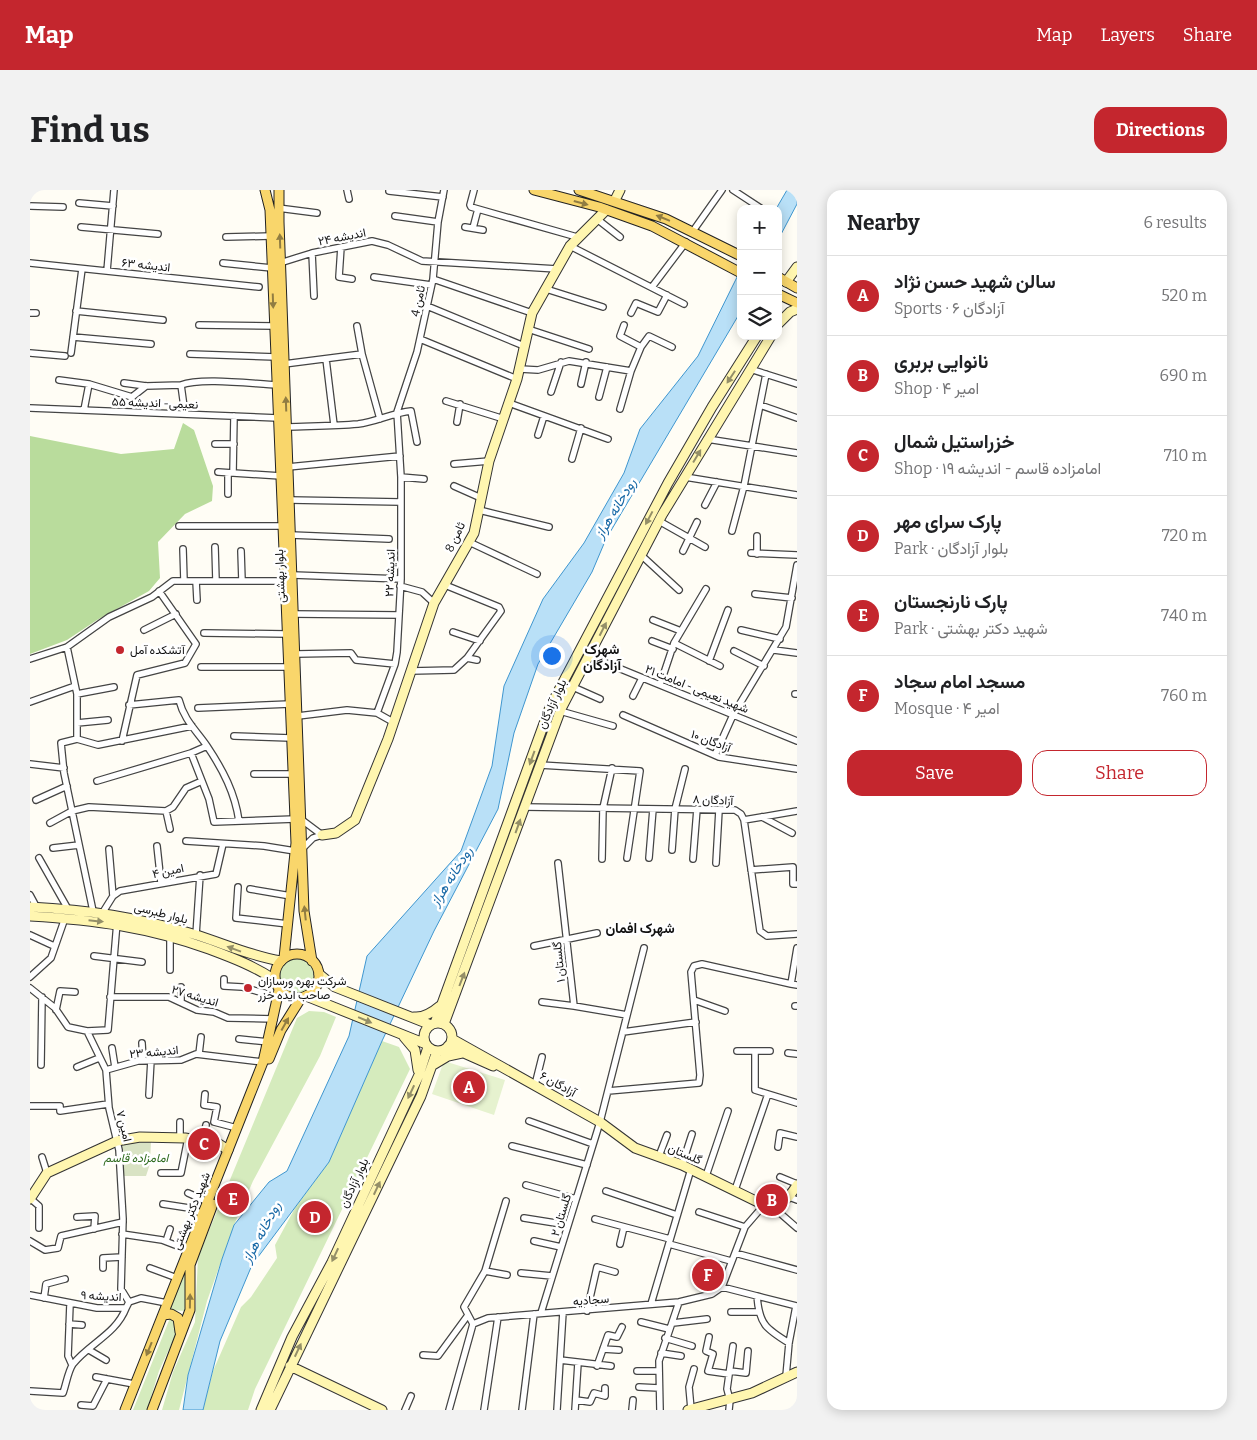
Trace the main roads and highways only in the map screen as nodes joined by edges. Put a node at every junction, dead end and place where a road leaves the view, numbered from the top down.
1 (534, 190) edge
2 (579, 190) edge
3 (620, 190) edge
4 (279, 192) edge
5 (266, 193) edge
6 (615, 200) junction
7 (606, 210) junction
8 (683, 227) junction
9 (692, 231) junction
10 (676, 237) junction
11 (686, 242) junction
12 (737, 254) edge
13 (797, 267) edge
14 (737, 271) edge
15 (782, 280) edge
16 (797, 288) edge
17 (782, 298) edge
18 (797, 302) edge
19 (797, 309) edge
20 (782, 320) edge
21 (754, 340) edge
22 (768, 340) edge
23 (720, 394) junction
24 (731, 399) junction
25 (287, 531) junction
26 (298, 819) junction
27 (322, 834) road end
28 (299, 850) junction
29 (486, 884) junction
30 (496, 887) junction
31 (480, 900) junction
32 (490, 904) junction
33 (33, 908) edge
34 (67, 914) junction
35 (30, 916) edge
36 (117, 919) junction
37 (282, 960) junction
38 (312, 961) junction
39 (319, 974) junction
40 (274, 980) junction
41 (279, 993) junction
42 (304, 997) junction
43 (443, 1003) junction
44 (449, 1013) junction
45 (409, 1016) junction
46 (436, 1024) junction
47 (402, 1035) junction
48 (450, 1042) junction
49 (427, 1045) junction
50 (463, 1049) junction
51 (438, 1051) junction
52 (432, 1065) junction
53 (419, 1075) junction
54 (600, 1122) joint
55 (228, 1150) junction
56 (797, 1184) edge
57 (793, 1198) edge
58 (30, 1199) edge
59 (357, 1207) junction
60 (366, 1211) junction
61 (348, 1224) junction
62 (358, 1229) junction
63 (163, 1314) junction
64 (180, 1335) junction
65 (290, 1366) junction
66 (797, 1372) edge
67 (125, 1410) edge
68 (152, 1410) edge
69 (261, 1410) edge
70 (270, 1410) edge
71 (382, 1410) edge
72 (689, 1410) edge

1 -> 7 main road
2 - 6 main road
3 - 6 main road
4 - 5 main road
25 -> 4 main road, بلوار بهشتی
5 -> 25 main road, بلوار بهشتی
8 -> 6 main road
7 - 10 main road
7 - 27 main road, ثامن 8
8 - 9 main road
8 - 10 main road
9 - 11 main road
9 - 12 main road
10 - 11 main road
11 - 14 main road
13 - 15 main road
15 - 16 main road
17 - 18 main road
19 - 20 main road
21 -> 23 main road, بلوار آزادگان
22 - 24 main road, بلوار آزادگان
23 - 24 main road
23 -> 29 main road, بلوار آزادگان
30 -> 24 main road, بلوار آزادگان
25 - 26 main road, بلوار بهشتی
25 - 26 main road, بلوار بهشتی
26 - 28 main road, بلوار بهشتی
28 - 37 main road, بلوار بهشتی
38 -> 28 main road, بلوار بهشتی
29 - 30 main road
29 - 31 main road, بلوار آزادگان
30 - 32 main road, بلوار آزادگان
31 - 32 main road
31 - 43 main road, بلوار آزادگان
44 -> 32 main road, بلوار آزادگان
33 - 34 main road, بلوار طبرسی
34 - 35 main road, بلوار طبرسی
34 -> 36 main road, بلوار طبرسی
34 - 36 main road, بلوار طبرسی
37 -> 36 main road, بلوار طبرسی
36 - 40 main road, بلوار طبرسی
37 - 38 main road
37 - 40 main road
38 - 39 main road
39 - 42 main road
39 - 45 main road
40 - 41 main road
41 - 42 main road
41 - 55 main road, شهید دکتر بهشتی
42 -> 47 main road
64 -> 42 main road, شهید دکتر بهشتی
43 - 45 main road
43 - 46 main road, بلوار آزادگان
44 - 46 main road, بلوار آزادگان
44 - 50 main road
45 - 46 main road
46 - 48 main road
46 - 49 main road
47 - 49 main road
47 - 53 main road
48 - 50 main road, آزادگان ۶
48 - 51 main road
49 - 51 main road
49 - 53 main road, بلوار آزادگان
50 - 52 main road
50 - 54 main road, آزادگان ۶
51 - 52 main road, بلوار آزادگان
60 -> 52 main road, بلوار آزادگان
53 -> 59 main road, بلوار آزادگان
54 - 57 main road, گلستان
55 - 58 main road
55 - 63 main road, شهید دکتر بهشتی
56 - 57 main road
59 - 60 main road
59 - 61 main road, بلوار آزادگان
60 - 62 main road, بلوار آزادگان
61 - 62 main road
61 -> 69 main road, بلوار آزادگان
65 -> 62 main road, بلوار آزادگان
63 - 64 main road
63 -> 67 main road, شهید دکتر بهشتی
64 - 68 main road
65 - 70 main road, بلوار آزادگان
65 - 71 main road
66 - 72 main road

